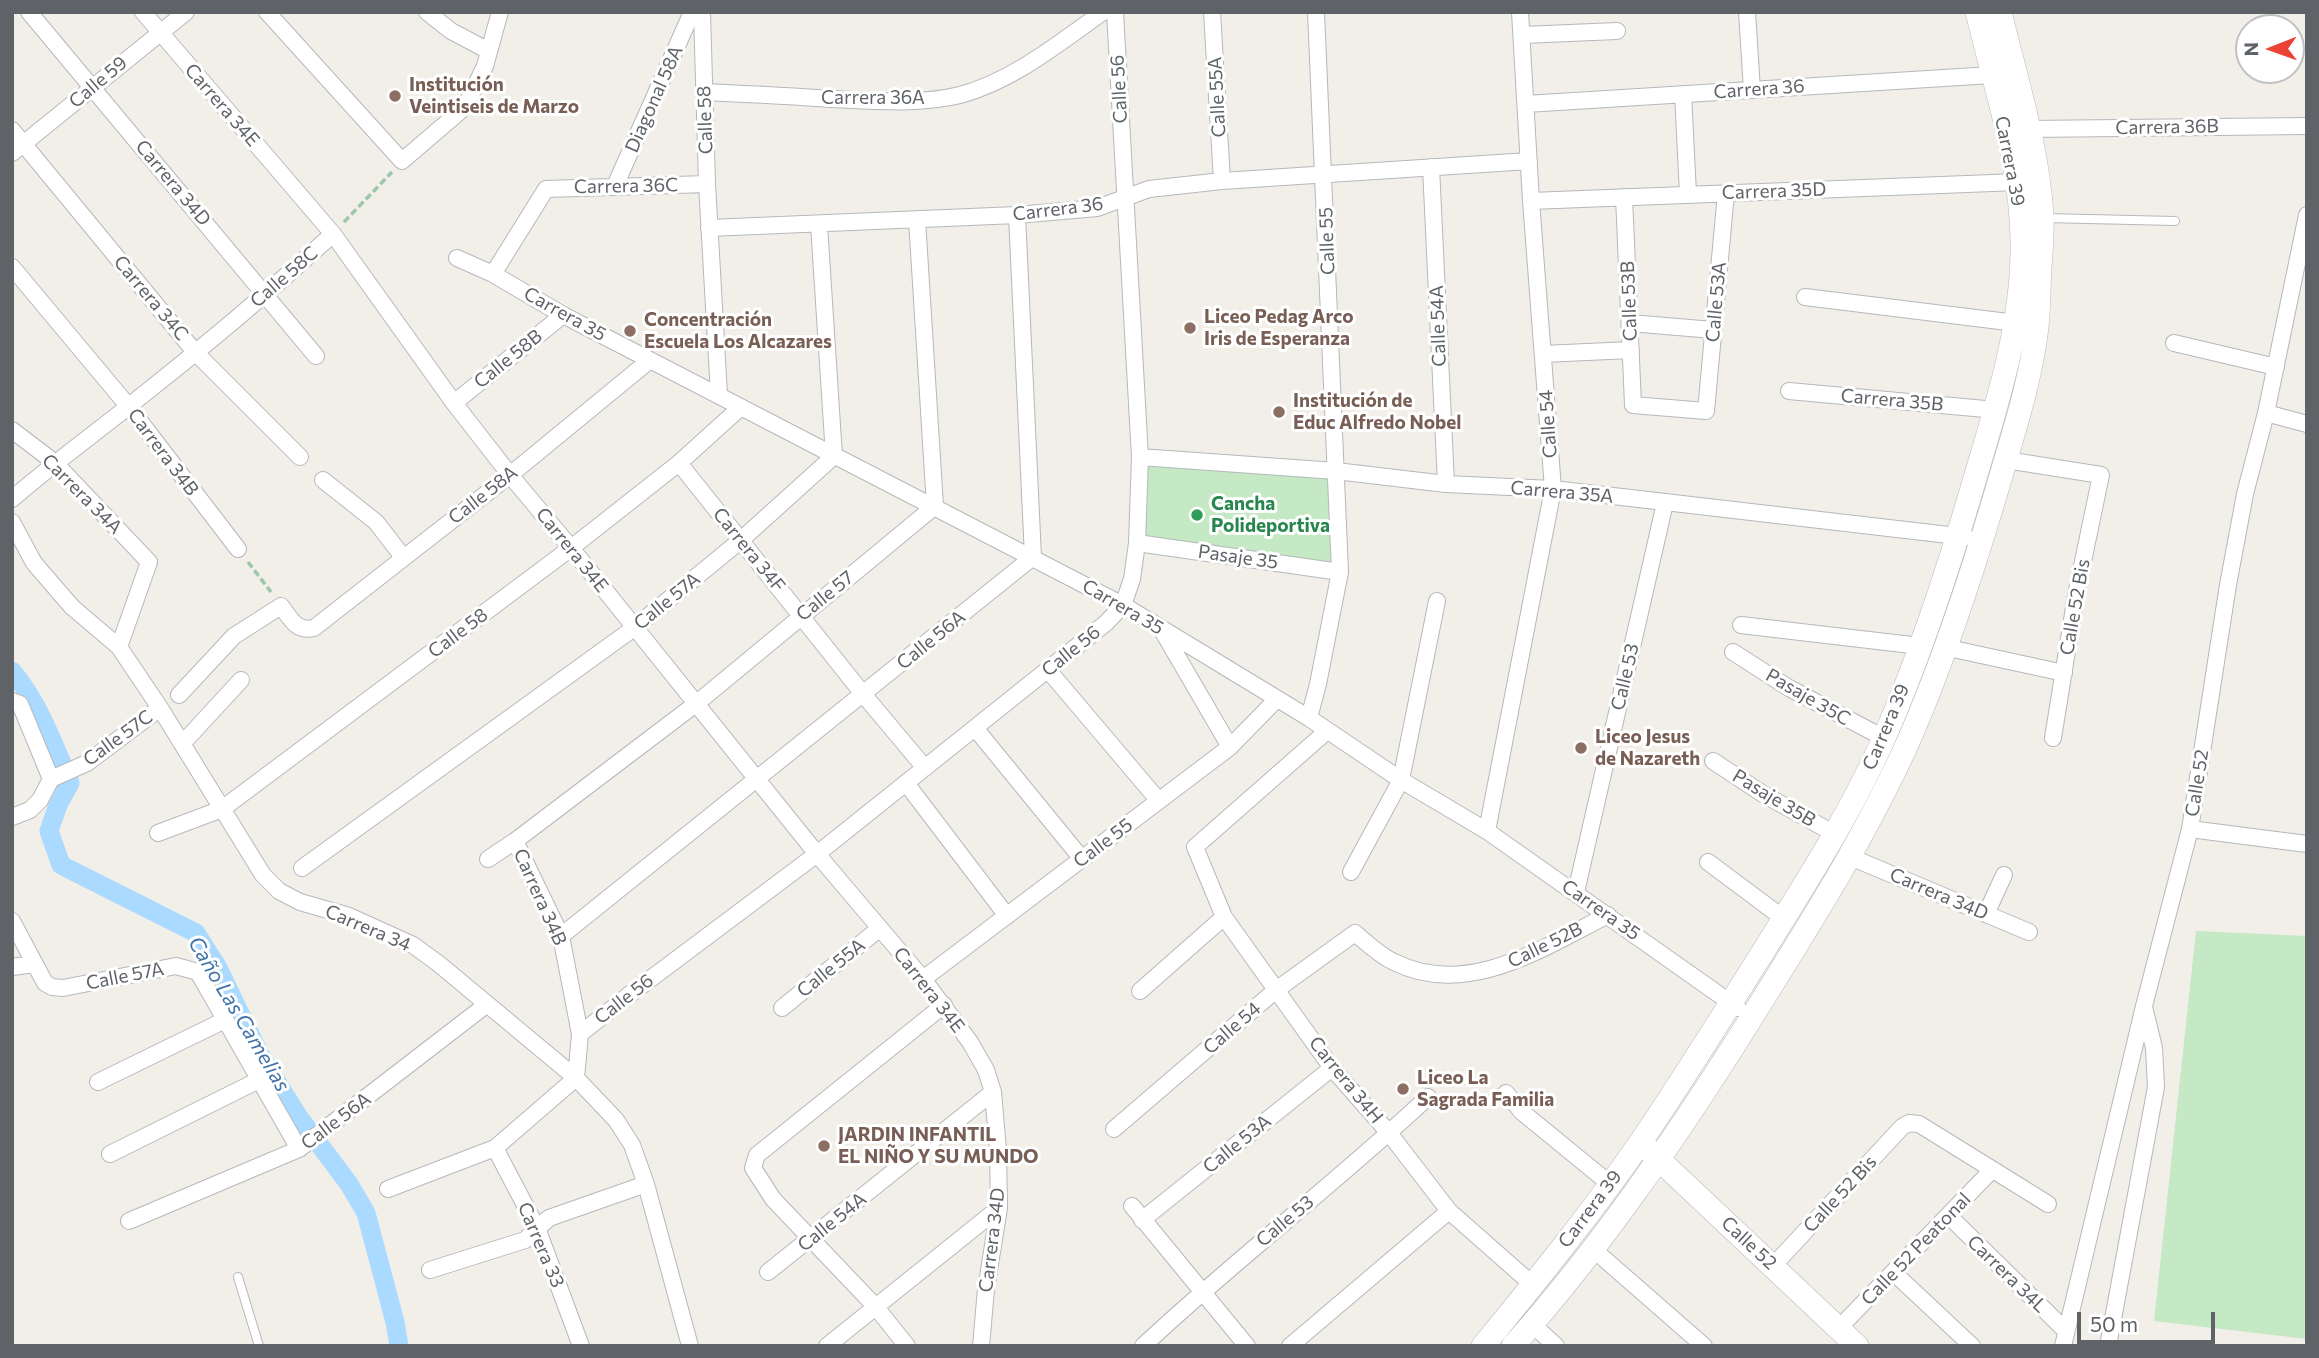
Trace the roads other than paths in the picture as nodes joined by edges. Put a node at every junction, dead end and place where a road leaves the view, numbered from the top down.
1 (29, 12) edge
2 (143, 12) edge
3 (186, 12) edge
4 (267, 12) edge
5 (428, 12) edge
6 (500, 12) edge
7 (692, 12) edge
8 (702, 12) edge
9 (1103, 12) edge
10 (1115, 12) edge
11 (1212, 12) edge
12 (1316, 12) edge
13 (1520, 12) edge
14 (1747, 12) edge
15 (1977, 12) edge
16 (2000, 12) edge
17 (1616, 31) dead end
18 (159, 32) junction
19 (1522, 35) junction
20 (489, 51) junction
21 (1992, 75) junction
22 (93, 86) junction
23 (1752, 90) junction
24 (704, 92) junction
25 (1683, 94) junction
26 (1526, 104) junction
27 (2307, 126) edge
28 (2028, 128) junction
29 (12, 130) edge
30 (18, 148) edge
31 (1529, 161) junction
32 (1431, 167) junction
33 (1324, 174) junction
34 (1222, 181) junction
35 (2018, 182) junction
36 (707, 184) junction
37 (615, 186) junction
38 (1726, 193) junction
39 (1688, 194) junction
40 (1624, 197) junction
41 (1125, 198) junction
42 (1531, 201) junction
43 (1017, 215) junction
44 (2307, 215) edge
45 (2042, 218) junction
46 (917, 220) junction
47 (2175, 221) dead end
48 (819, 225) junction
49 (709, 228) junction
50 (333, 234) junction
51 (457, 258) dead end
52 (12, 267) edge
53 (493, 274) junction
54 (266, 295) junction
55 (1805, 297) dead end
56 (563, 315) junction
57 (1630, 323) junction
58 (2016, 323) junction
59 (1713, 330) junction
60 (2174, 344) dead end
61 (1631, 350) junction
62 (195, 352) junction
63 (1543, 354) junction
64 (316, 355) dead end
65 (650, 360) junction
66 (2276, 367) junction
67 (1789, 391) dead end
68 (719, 395) junction
69 (454, 403) junction
70 (1633, 405) joint
71 (128, 407) junction
72 (741, 407) junction
73 (1996, 410) junction
74 (2266, 413) junction
75 (2307, 424) edge
76 (12, 430) edge
77 (834, 456) junction
78 (300, 457) dead end
79 (1140, 457) junction
80 (2006, 460) junction
81 (54, 462) junction
82 (679, 463) junction
83 (1336, 471) junction
84 (510, 475) junction
85 (323, 480) dead end
86 (1446, 484) junction
87 (1553, 489) junction
88 (12, 499) edge
89 (1665, 503) junction
90 (935, 506) junction
91 (12, 522) edge
92 (1958, 536) junction
93 (1983, 539) junction
94 (741, 540) junction
95 (1137, 543) junction
96 (571, 548) junction
97 (238, 549) road end
98 (402, 557) junction
99 (1033, 557) junction
100 (1340, 572) junction
101 (1437, 601) dead end
102 (1123, 605) junction
103 (802, 615) junction
104 (1741, 625) dead end
105 (634, 628) junction
106 (1162, 629) junction
107 (1920, 646) junction
108 (1944, 647) junction
109 (119, 648) junction
110 (1733, 652) dead end
111 (1048, 670) junction
112 (2064, 673) junction
113 (241, 680) dead end
114 (863, 694) junction
115 (179, 695) dead end
116 (1277, 699) junction
117 (12, 701) edge
118 (697, 703) junction
119 (160, 708) junction
120 (1309, 718) junction
121 (975, 728) junction
122 (1326, 731) junction
123 (1884, 738) junction
124 (2053, 738) dead end
125 (182, 744) junction
126 (1230, 747) junction
127 (1713, 761) dead end
128 (925, 768) junction
129 (55, 777) junction
130 (758, 779) junction
131 (1401, 780) junction
132 (906, 783) junction
133 (1159, 800) junction
134 (222, 809) junction
135 (12, 817) edge
136 (2190, 829) junction
137 (1487, 831) junction
138 (158, 833) dead end
139 (1835, 834) junction
140 (516, 841) junction
141 (2307, 844) edge
142 (817, 854) junction
143 (1848, 856) junction
144 (488, 859) dead end
145 (1082, 859) junction
146 (1708, 862) dead end
147 (302, 867) dead end
148 (1351, 872) dead end
149 (2004, 875) dead end
150 (1576, 892) junction
151 (1986, 914) junction
152 (1608, 915) junction
153 (1007, 916) junction
154 (1224, 917) junction
155 (1783, 918) junction
156 (12, 920) edge
157 (880, 929) junction
158 (2029, 932) dead end
159 (1355, 933) joint
160 (561, 936) junction
161 (35, 964) junction
162 (12, 968) edge
163 (923, 979) junction
164 (1276, 990) junction
165 (1140, 991) dead end
166 (1731, 1002) junction
167 (486, 1005) junction
168 (944, 1005) junction
169 (2144, 1006) junction
170 (782, 1007) dead end
171 (1751, 1018) junction
172 (225, 1020) junction
173 (580, 1034) junction
174 (1332, 1068) junction
175 (576, 1078) junction
176 (259, 1080) junction
177 (98, 1082) dead end
178 (993, 1092) junction
179 (1506, 1093) dead end
180 (1428, 1097) dead end
181 (1114, 1129) dead end
182 (1389, 1133) junction
183 (1640, 1142) junction
184 (303, 1146) junction
185 (495, 1147) junction
186 (110, 1154) dead end
187 (1659, 1160) junction
188 (1992, 1170) junction
189 (646, 1184) junction
190 (1609, 1184) junction
191 (388, 1189) dead end
192 (2048, 1204) dead end
193 (1132, 1206) dead end
194 (999, 1209) junction
195 (1449, 1211) junction
196 (1949, 1216) junction
197 (1142, 1220) junction
198 (129, 1221) dead end
199 (537, 1228) junction
200 (812, 1239) junction
201 (1593, 1249) junction
202 (1773, 1266) junction
203 (430, 1270) dead end
204 (768, 1272) dead end
205 (1894, 1272) junction
206 (238, 1277) dead end
207 (1533, 1285) junction
208 (1201, 1292) junction
209 (875, 1306) junction
210 (1532, 1324) junction
211 (1839, 1328) junction
212 (2064, 1338) edge
213 (260, 1346) edge
214 (581, 1346) edge
215 (690, 1346) edge
216 (827, 1346) edge
217 (907, 1346) edge
218 (981, 1346) edge
219 (1143, 1346) edge
220 (1247, 1346) edge
221 (1290, 1346) edge
222 (1483, 1346) edge
223 (1513, 1346) edge
224 (1556, 1346) edge
225 (1704, 1346) edge
226 (1857, 1346) edge
227 (1972, 1346) edge
228 (2108, 1346) edge

1 - 22 street, Carrera 34D
2 - 18 street, Carrera 34E
3 - 18 street, Calle 59
4 - 20 street
5 - 20 street
6 - 20 street
7 - 37 street, Diagonal 58A
8 - 24 street, Calle 58
9 - 24 street, Carrera 36A
10 - 41 street, Calle 56
11 - 34 street, Calle 55A
12 - 33 street, Calle 55
13 - 19 street, Calle 54
14 - 23 street
15 - 21 main road, Carrera 39
16 - 28 main road, Carrera 39
17 - 19 street
18 - 22 street, Calle 59
18 - 50 street, Carrera 34E
19 - 26 street, Calle 54
21 - 23 street, Carrera 36
21 - 35 main road, Carrera 39
22 - 30 street, Calle 59
22 - 54 street, Carrera 34D
23 - 25 street, Carrera 36
24 - 36 street, Calle 58
25 - 26 street, Carrera 36
25 - 39 street
26 - 31 street, Calle 54
27 - 28 street, Carrera 36B
28 - 45 main road, Carrera 39
29 - 30 street, Carrera 34C
30 - 62 street, Carrera 34C
31 - 32 street, Carrera 36
31 - 42 street, Calle 54
32 - 33 street, Carrera 36
32 - 86 street, Calle 54A
33 - 34 street, Carrera 36
33 - 83 street, Calle 55
34 - 41 street, Carrera 36
35 - 38 street, Carrera 35D
35 - 58 main road, Carrera 39
36 - 37 street, Carrera 36C
36 - 49 street, Calle 58
37 - 53 street, Carrera 36C
38 - 39 street, Carrera 35D
38 - 59 street, Calle 53A
39 - 40 street, Carrera 35D
40 - 42 street, Carrera 35D
40 - 57 street, Calle 53B
41 - 43 street, Carrera 36
41 - 79 street, Calle 56
42 - 63 street, Calle 54
43 - 46 street, Carrera 36
43 - 99 street
44 - 66 street, Calle 52
45 - 47 lane
45 - 80 main road, Carrera 39
46 - 48 street, Carrera 36
46 - 90 street
48 - 49 street, Carrera 36
48 - 77 street
49 - 68 street, Calle 58
50 - 54 street, Calle 58C
50 - 69 street, Carrera 34E
51 - 53 street, Carrera 35
52 - 71 street, Carrera 34B
53 - 56 street, Carrera 35
54 - 62 street, Calle 58C
54 - 64 street, Carrera 34D
55 - 58 street
56 - 65 street, Carrera 35
56 - 69 street, Calle 58B
57 - 59 street
57 - 61 street, Calle 53B
58 - 73 main road, Carrera 39
59 - 70 street, Calle 53A
60 - 66 street
61 - 63 street
61 - 70 street, Calle 53B
62 - 71 street, Calle 58C
62 - 78 street, Carrera 34C
63 - 87 street, Calle 54
65 - 68 street, Carrera 35
65 - 84 street, Calle 58A
66 - 74 street, Calle 52
67 - 73 street, Carrera 35B
68 - 72 street, Carrera 35
69 - 84 street, Carrera 34E
71 - 81 street, Calle 58C
71 - 97 street, Carrera 34B
72 - 77 street, Carrera 35
72 - 82 street, Calle 58
73 - 92 main road, Carrera 39
74 - 75 street
74 - 136 street, Calle 52
76 - 81 street, Carrera 34A
77 - 90 street, Carrera 35
77 - 94 street, Calle 57A
79 - 83 street, Carrera 35A
79 - 95 street, Calle 56
80 - 93 main road, Carrera 39
80 - 112 street, Calle 52 Bis
81 - 88 street, Calle 58C
81 - 109 street, Carrera 34A
82 - 94 street, Carrera 34F
82 - 96 street, Calle 58
83 - 86 street, Carrera 35A
83 - 100 street, Calle 55
84 - 96 street, Carrera 34E
84 - 98 street, Calle 58A
85 - 98 street
86 - 87 street, Carrera 35A
87 - 89 street, Carrera 35A
87 - 137 street, Calle 54
89 - 92 street, Carrera 35A
89 - 150 street, Calle 53
90 - 99 street, Carrera 35
90 - 103 street, Calle 57
91 - 109 street, Carrera 34
92 - 93 street, Carrera 35A
92 - 107 main road, Carrera 39
93 - 108 main road, Carrera 39
94 - 103 street, Carrera 34F
94 - 105 street, Calle 57A
95 - 100 street, Pasaje 35
95 - 102 street, Calle 56
96 - 105 street, Carrera 34E
96 - 134 street, Calle 58
98 - 115 street, Calle 58A
99 - 102 street, Carrera 35
99 - 114 street, Calle 56A
100 - 120 street, Calle 55
101 - 131 street
102 - 106 street, Carrera 35
102 - 111 street, Calle 56
103 - 114 street, Carrera 34F
103 - 118 street, Calle 57
104 - 107 street
105 - 118 street, Carrera 34E
105 - 147 street, Calle 57A
106 - 116 street, Carrera 35
106 - 126 street
107 - 123 main road, Carrera 39
108 - 112 street
108 - 143 main road, Carrera 39
109 - 119 street, Carrera 34
110 - 123 street, Pasaje 35C
111 - 121 street, Calle 56
111 - 133 street
112 - 124 street, Calle 52 Bis
113 - 125 street
114 - 128 street, Carrera 34F
114 - 130 street, Calle 56A
116 - 120 street, Carrera 35
116 - 126 street, Calle 55
117 - 129 street
118 - 130 street, Carrera 34E
118 - 140 street, Calle 57
119 - 125 street, Carrera 34
119 - 129 street, Calle 57C
120 - 122 street, Carrera 35
121 - 128 street, Calle 56
121 - 145 street
122 - 131 street, Carrera 35
122 - 154 street, Carrera 34H
123 - 139 main road, Carrera 39
125 - 134 street, Carrera 34
126 - 133 street, Calle 55
127 - 139 street, Pasaje 35B
128 - 132 street, Calle 56
129 - 135 street
130 - 142 street, Carrera 34E
130 - 160 street, Calle 56A
131 - 137 street, Carrera 35
131 - 148 street
132 - 142 street, Calle 56
132 - 153 street
133 - 145 street, Calle 55
134 - 138 street, Calle 58
134 - 167 street, Carrera 34
136 - 141 street
136 - 169 street, Calle 52
137 - 150 street, Carrera 35
139 - 155 main road, Carrera 39
140 - 144 street, Calle 57
140 - 160 street, Carrera 34B
142 - 157 street, Carrera 34E
142 - 173 street, Calle 56
143 - 151 street, Carrera 34D
143 - 171 main road, Carrera 39
145 - 153 street, Calle 55
146 - 155 street
149 - 151 street
150 - 152 street, Carrera 35
151 - 158 street, Carrera 34D
152 - 159 street, Calle 52B
152 - 166 street, Carrera 35
153 - 163 street, Calle 55
154 - 164 street, Carrera 34H
154 - 165 street
155 - 166 main road, Carrera 39
156 - 161 street
157 - 163 street, Carrera 34E
157 - 170 street, Calle 55A
159 - 164 street, Calle 54
160 - 173 street, Carrera 34B
161 - 162 street
161 - 172 street, Calle 57A
163 - 168 street, Carrera 34E
164 - 174 street, Carrera 34H
164 - 181 street, Calle 54
166 - 171 street, Carrera 35
166 - 183 main road, Carrera 39
167 - 175 street, Carrera 34
167 - 184 street, Calle 56A
168 - 178 street, Carrera 34E
168 - 200 street
169 - 212 street, Calle 52
169 - 228 street
171 - 187 main road, Carrera 39
172 - 176 street
172 - 177 street
173 - 175 street, Carrera 34B
174 - 182 street, Carrera 34H
174 - 197 street, Calle 53A
175 - 185 street
175 - 189 street, Carrera 34
176 - 184 street
176 - 186 street
178 - 194 street, Carrera 34D
178 - 200 street, Calle 54A
179 - 190 street
180 - 182 street, Calle 53
182 - 195 street, Carrera 34H
182 - 208 street, Calle 53
183 - 187 main road, Calle 52
183 - 190 main road, Carrera 39
184 - 198 street, Calle 56A
185 - 191 street
185 - 199 street, Carrera 33
187 - 201 main road, Carrera 39
187 - 202 main road, Calle 52
188 - 192 street
188 - 196 street, Calle 52 Peatonal
188 - 202 street, Calle 52 Bis
189 - 199 street
189 - 215 street, Carrera 34
190 - 207 main road, Carrera 39
193 - 197 street
194 - 209 street
194 - 218 street, Carrera 34D
195 - 207 street, Carrera 34H
195 - 221 street
196 - 205 street, Calle 52 Peatonal
196 - 212 street, Carrera 34L
197 - 208 street
199 - 203 street
199 - 214 street, Carrera 33
200 - 204 street, Calle 54A
200 - 209 street
201 - 210 main road, Carrera 39
201 - 225 street
202 - 211 main road, Calle 52
205 - 211 street, Calle 52 Peatonal
205 - 227 street
206 - 213 lane
207 - 222 main road, Carrera 39
208 - 219 street, Calle 53
208 - 220 street
209 - 216 street
209 - 217 street
210 - 223 main road, Carrera 39
210 - 224 street
211 - 226 main road, Calle 52

